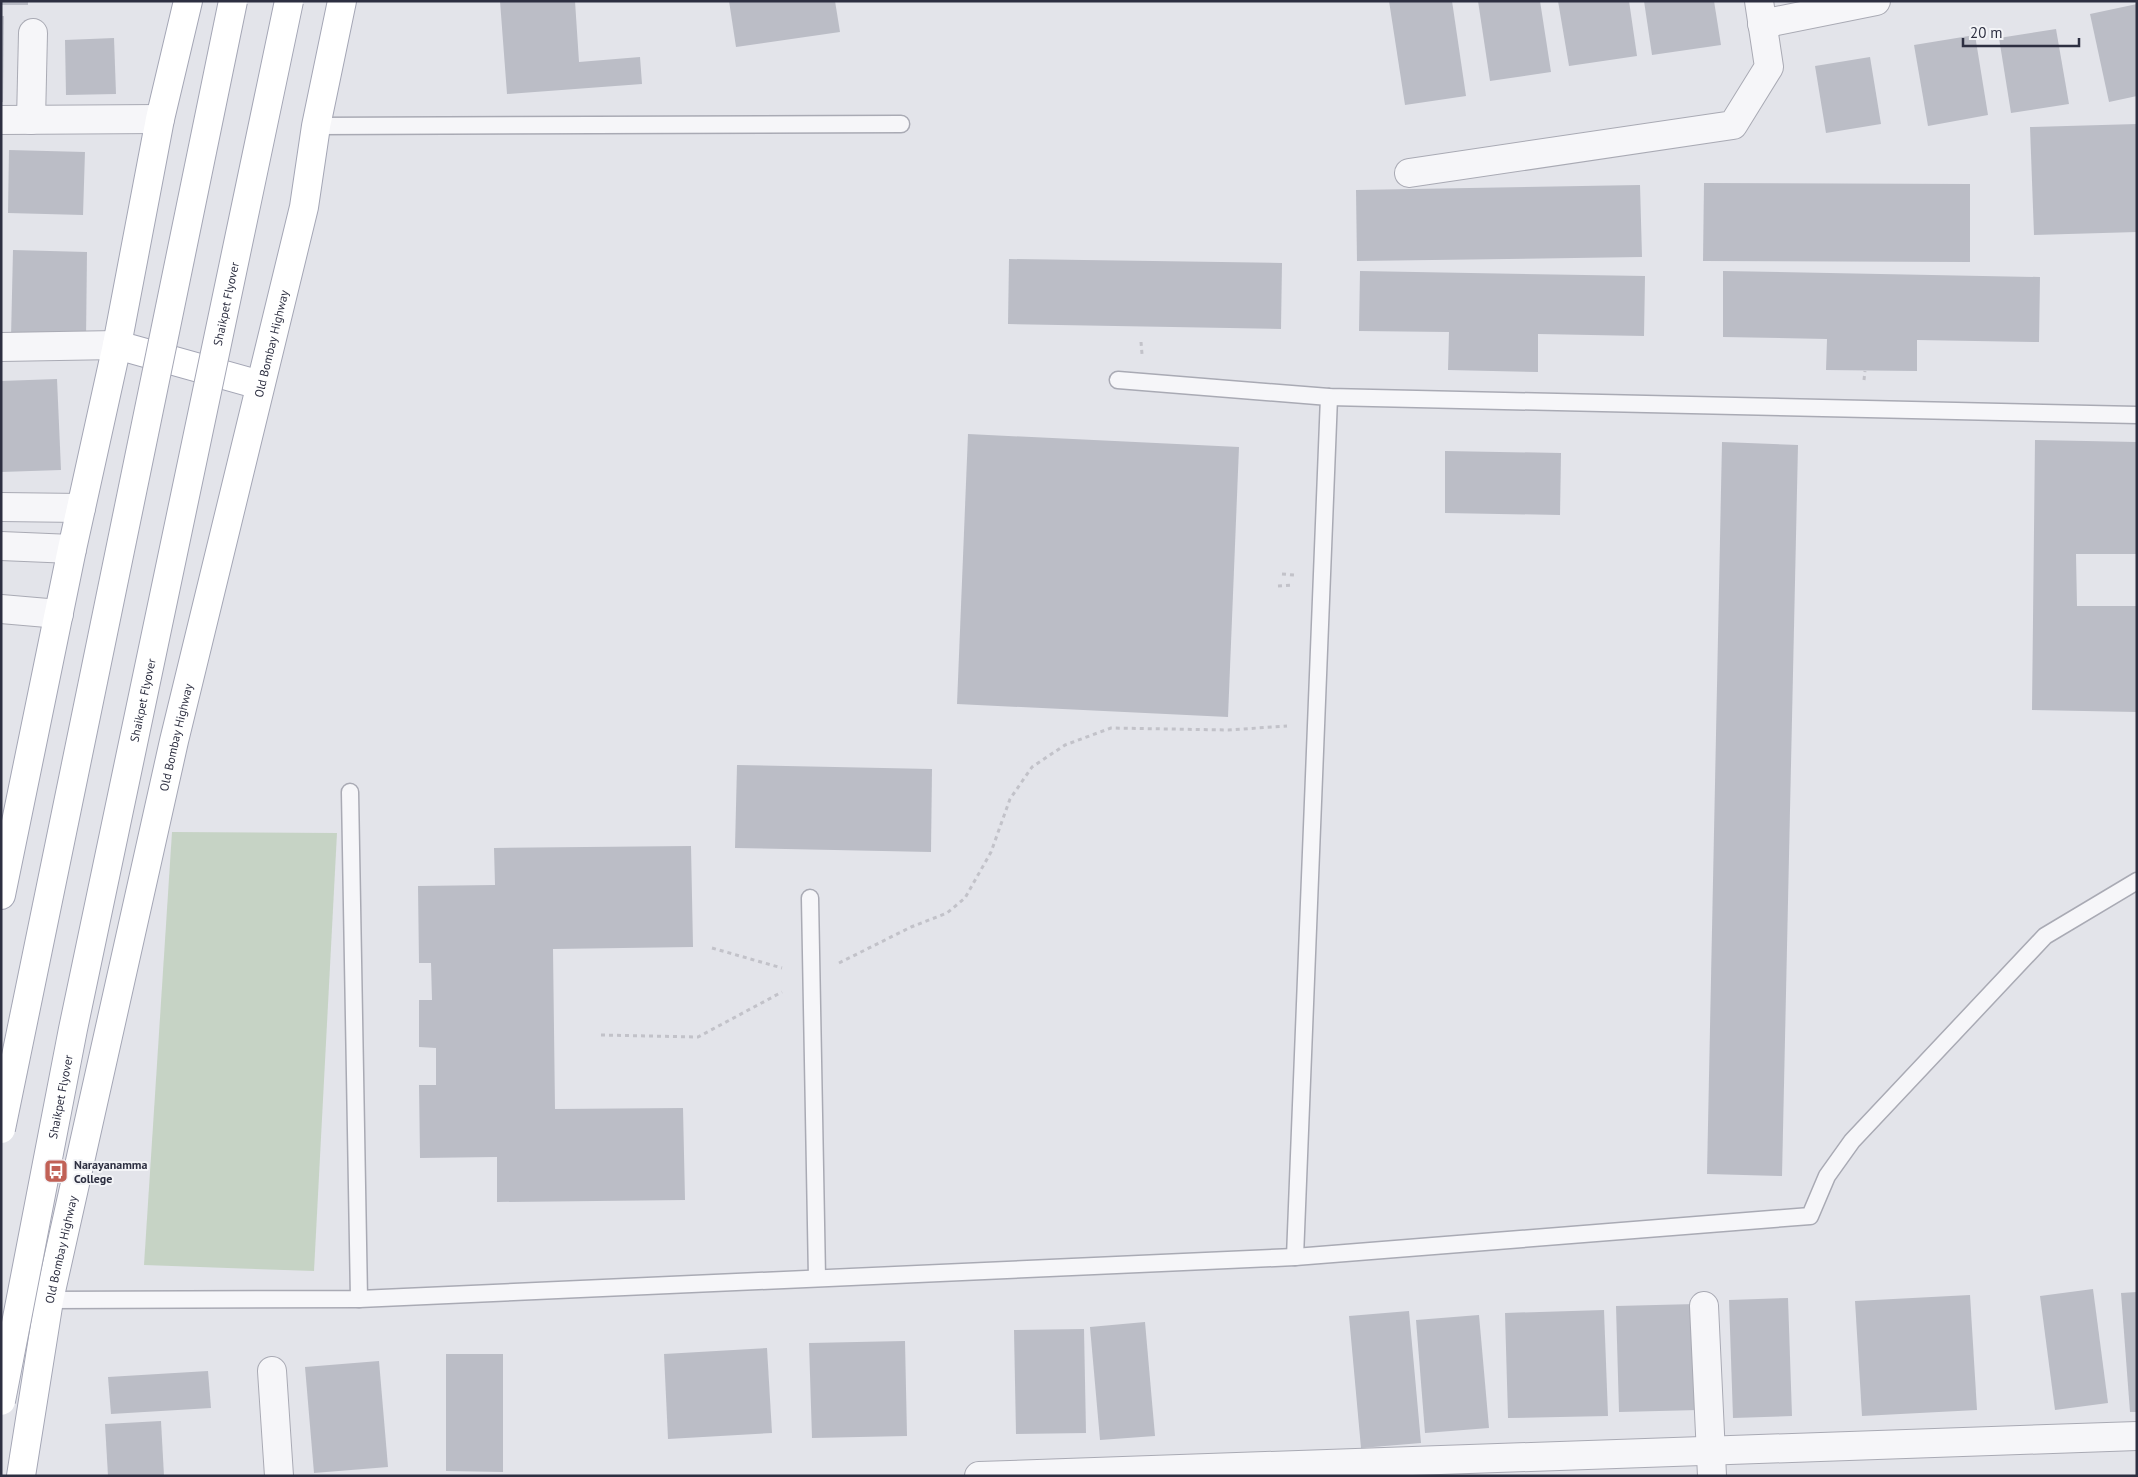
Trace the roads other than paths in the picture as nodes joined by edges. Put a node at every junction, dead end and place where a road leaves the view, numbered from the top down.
1 (188, 1) edge
2 (234, 1) edge
3 (289, 1) edge
4 (342, 1) edge
5 (1876, 1) edge
6 (1761, 12) edge
7 (33, 33) dead end
8 (160, 119) junction
9 (1, 120) edge
10 (32, 120) junction
11 (901, 124) dead end
12 (316, 126) junction
13 (1409, 173) dead end
14 (117, 345) junction
15 (1, 347) edge
16 (1118, 380) dead end
17 (260, 385) junction
18 (1329, 397) junction
19 (2137, 415) edge
20 (1, 507) edge
21 (81, 508) junction
22 (1, 546) edge
23 (72, 549) junction
24 (1, 609) edge
25 (59, 614) junction
26 (350, 792) dead end
27 (2137, 881) edge
28 (1, 895) edge
29 (810, 898) dead end
30 (1, 1129) edge
31 (1295, 1256) junction
32 (818, 1278) junction
33 (359, 1299) junction
34 (49, 1300) junction
35 (1704, 1306) dead end
36 (272, 1371) dead end
37 (1, 1402) edge
38 (2137, 1436) edge
39 (1711, 1463) edge
40 (21, 1476) edge
41 (279, 1476) edge
42 (979, 1476) edge

1 - 8 main road
2 - 30 main road, bridge
3 - 37 main road, Shaikpet Flyover, bridge
4 - 12 main road, Old Bombay Highway
5 - 6 street
6 - 13 street
7 - 10 street
8 - 10 street
8 - 14 main road
9 - 10 street
11 - 12 lane
12 - 17 main road, Old Bombay Highway
14 - 15 street
14 - 17 main road
14 - 21 main road
16 - 18 lane
17 - 34 main road, Old Bombay Highway
18 - 19 lane
18 - 31 lane
20 - 21 street
21 - 23 main road
22 - 23 street
23 - 25 main road
24 - 25 street
25 - 28 main road
26 - 33 lane
27 - 31 lane
29 - 32 lane
31 - 32 lane
32 - 33 lane
33 - 34 lane
34 - 40 main road, Old Bombay Highway
35 - 39 street
36 - 41 street
38 - 39 street
39 - 42 street

